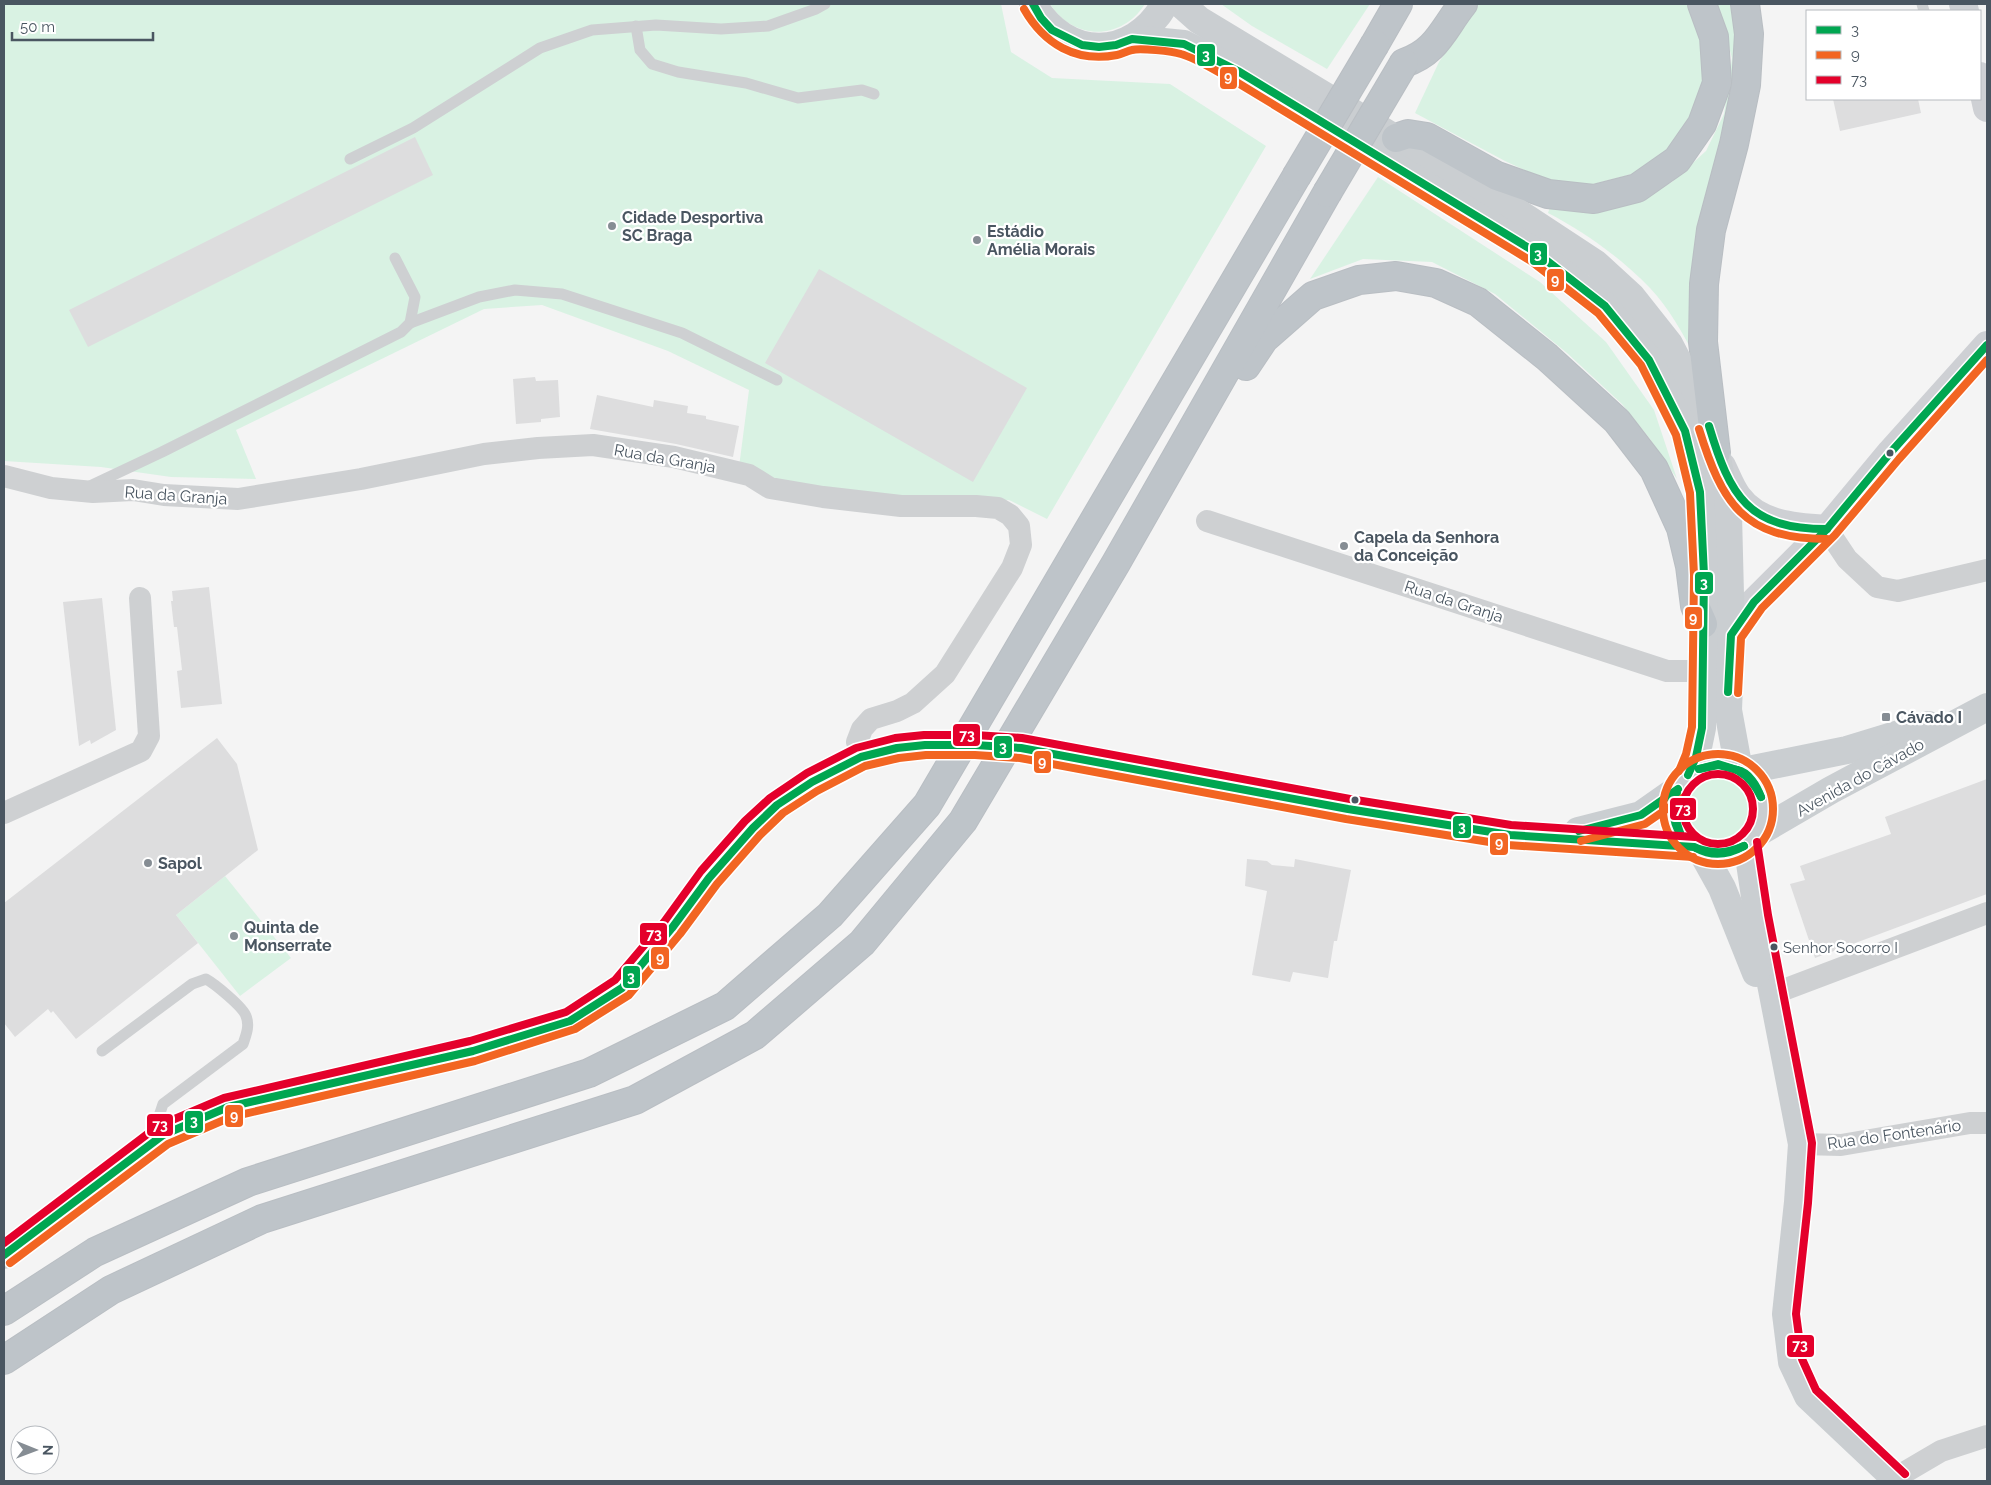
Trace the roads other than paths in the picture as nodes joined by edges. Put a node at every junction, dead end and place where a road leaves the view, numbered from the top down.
1 (825, 4) edge
2 (1033, 4) edge
3 (1165, 4) edge
4 (1181, 4) edge
5 (1384, 4) edge
6 (1398, 4) edge
7 (1441, 4) edge
8 (1463, 4) edge
9 (1702, 4) edge
10 (1745, 4) edge
11 (636, 26) junction
12 (1132, 39) junction
13 (1375, 44) junction
14 (1404, 64) junction
15 (874, 94) dead end
16 (1396, 138) junction
17 (350, 159) dead end
18 (395, 258) dead end
19 (410, 323) junction
20 (1987, 345) edge
21 (777, 380) dead end
22 (1716, 453) junction
23 (4, 476) edge
24 (79, 491) junction
25 (1207, 521) dead end
26 (1827, 529) junction
27 (1116, 563) junction
28 (1987, 570) edge
29 (140, 598) dead end
30 (1704, 624) junction
31 (1730, 635) junction
32 (1703, 671) junction
33 (1987, 707) edge
34 (861, 757) junction
35 (1740, 771) junction
36 (1683, 782) junction
37 (4, 813) edge
38 (1542, 837) junction
39 (1753, 838) junction
40 (1698, 849) junction
41 (1987, 912) edge
42 (1773, 994) junction
43 (102, 1051) dead end
44 (1785, 1063) junction
45 (1987, 1123) edge
46 (163, 1134) junction
47 (1802, 1144) junction
48 (4, 1255) edge
49 (4, 1311) edge
50 (4, 1360) edge
51 (1987, 1436) edge
52 (1897, 1480) edge

1 - 11 lane
2 - 12 main road
3 - 12 main road
4 - 16 main road
5 - 13 highway
6 - 13 highway
7 - 14 highway
8 - 14 highway
9 - 16 highway
10 - 22 highway
11 - 15 lane
11 - 17 lane
12 - 30 main road
13 - 49 highway, bridge
14 - 27 highway, bridge
16 - 22 main road
18 - 19 lane
19 - 21 lane
19 - 24 lane
20 - 26 street
22 - 26 street
22 - 31 main road
23 - 24 street, Rua da Granja
24 - 34 street, Rua da Granja
25 - 32 street, Rua da Granja
26 - 28 street
26 - 31 street
27 - 30 highway
27 - 50 highway
29 - 37 street
30 - 32 main road
31 - 35 main road
32 - 36 main road
33 - 35 main road, Avenida do Cávado
33 - 39 main road, Avenida do Cávado
34 - 38 main road, bridge
34 - 46 main road
35 - 36 main road
35 - 39 main road
36 - 38 main road
36 - 40 main road
38 - 40 main road
39 - 40 main road
39 - 42 main road
40 - 44 main road
41 - 42 street
42 - 44 main road
43 - 46 lane
44 - 47 main road
45 - 47 street, Rua do Fontenário
46 - 48 main road
47 - 52 main road
51 - 52 street

